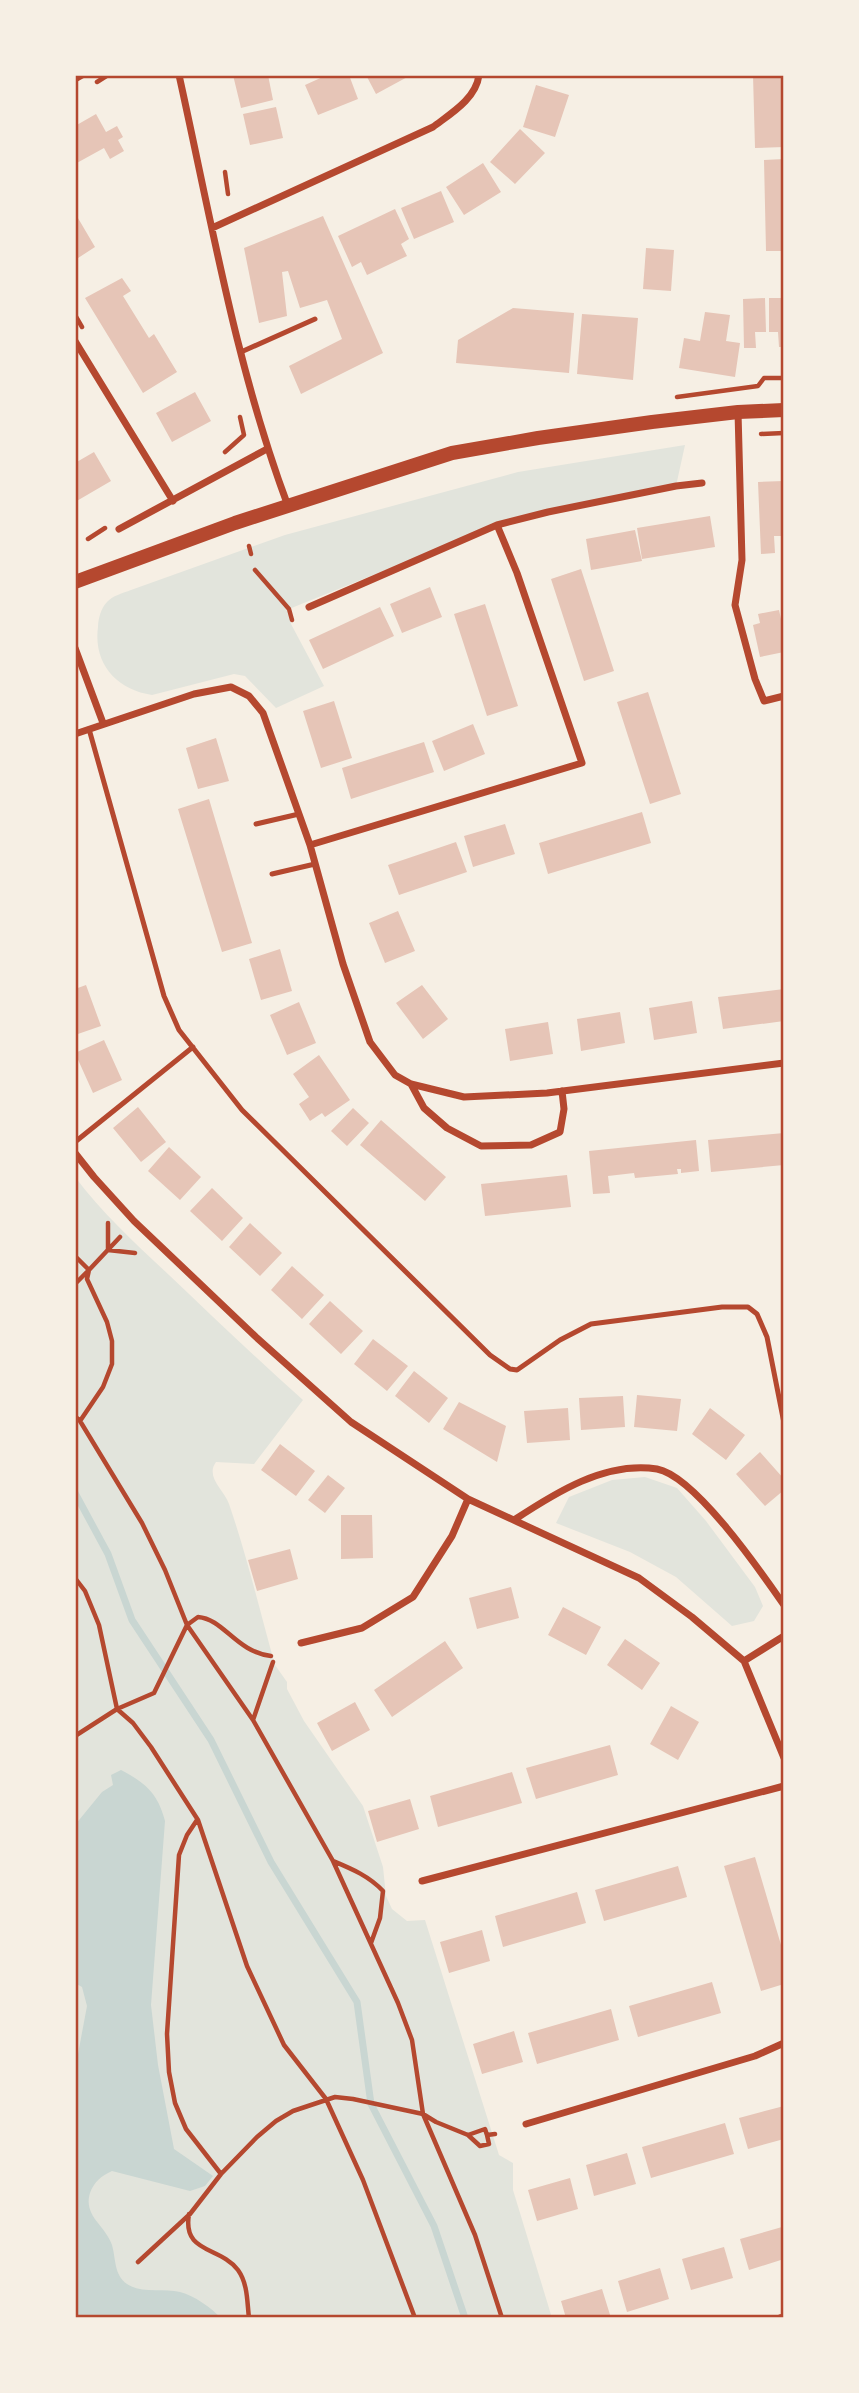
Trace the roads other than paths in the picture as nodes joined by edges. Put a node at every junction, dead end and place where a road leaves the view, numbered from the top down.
1 (82, 75) edge
2 (179, 75) edge
3 (480, 75) edge
4 (75, 79) edge
5 (212, 228) junction
6 (314, 319) dead end
7 (75, 341) edge
8 (241, 352) junction
9 (784, 410) edge
10 (738, 412) junction
11 (267, 449) junction
12 (702, 483) dead end
13 (173, 501) junction
14 (288, 506) junction
15 (497, 525) junction
16 (120, 529) dead end
17 (75, 582) edge
18 (309, 607) dead end
19 (75, 648) edge
20 (784, 696) edge
21 (103, 723) junction
22 (89, 729) junction
23 (75, 734) edge
24 (299, 814) junction
25 (256, 824) dead end
26 (310, 845) junction
27 (316, 864) junction
28 (272, 874) dead end
29 (192, 1047) junction
30 (784, 1063) edge
31 (411, 1084) junction
32 (562, 1091) junction
33 (75, 1142) edge
34 (75, 1153) edge
35 (784, 1423) edge
36 (468, 1499) junction
37 (514, 1520) junction
38 (784, 1605) edge
39 (784, 1636) edge
40 (301, 1643) dead end
41 (744, 1661) junction
42 (784, 1758) edge
43 (784, 1786) edge
44 (422, 1881) dead end
45 (784, 2043) edge
46 (526, 2124) dead end

1 - 4 street
2 - 5 street
3 - 5 street
5 - 8 street
6 - 8 lane
7 - 13 street
8 - 11 street
9 - 10 main road
10 - 14 main road
10 - 20 street
11 - 13 street
11 - 14 street
12 - 15 street
13 - 16 street
14 - 17 main road
15 - 18 street
15 - 26 street
19 - 21 street
21 - 22 street
21 - 24 street
22 - 23 street
22 - 29 lane
24 - 25 lane
24 - 26 street
26 - 27 street
27 - 28 lane
27 - 31 street
29 - 33 lane
29 - 35 lane
30 - 32 street
31 - 32 street
31 - 32 street
34 - 36 street
36 - 37 street
36 - 40 street
37 - 38 street
37 - 41 street
39 - 41 street
41 - 42 street
43 - 44 street
45 - 46 street

